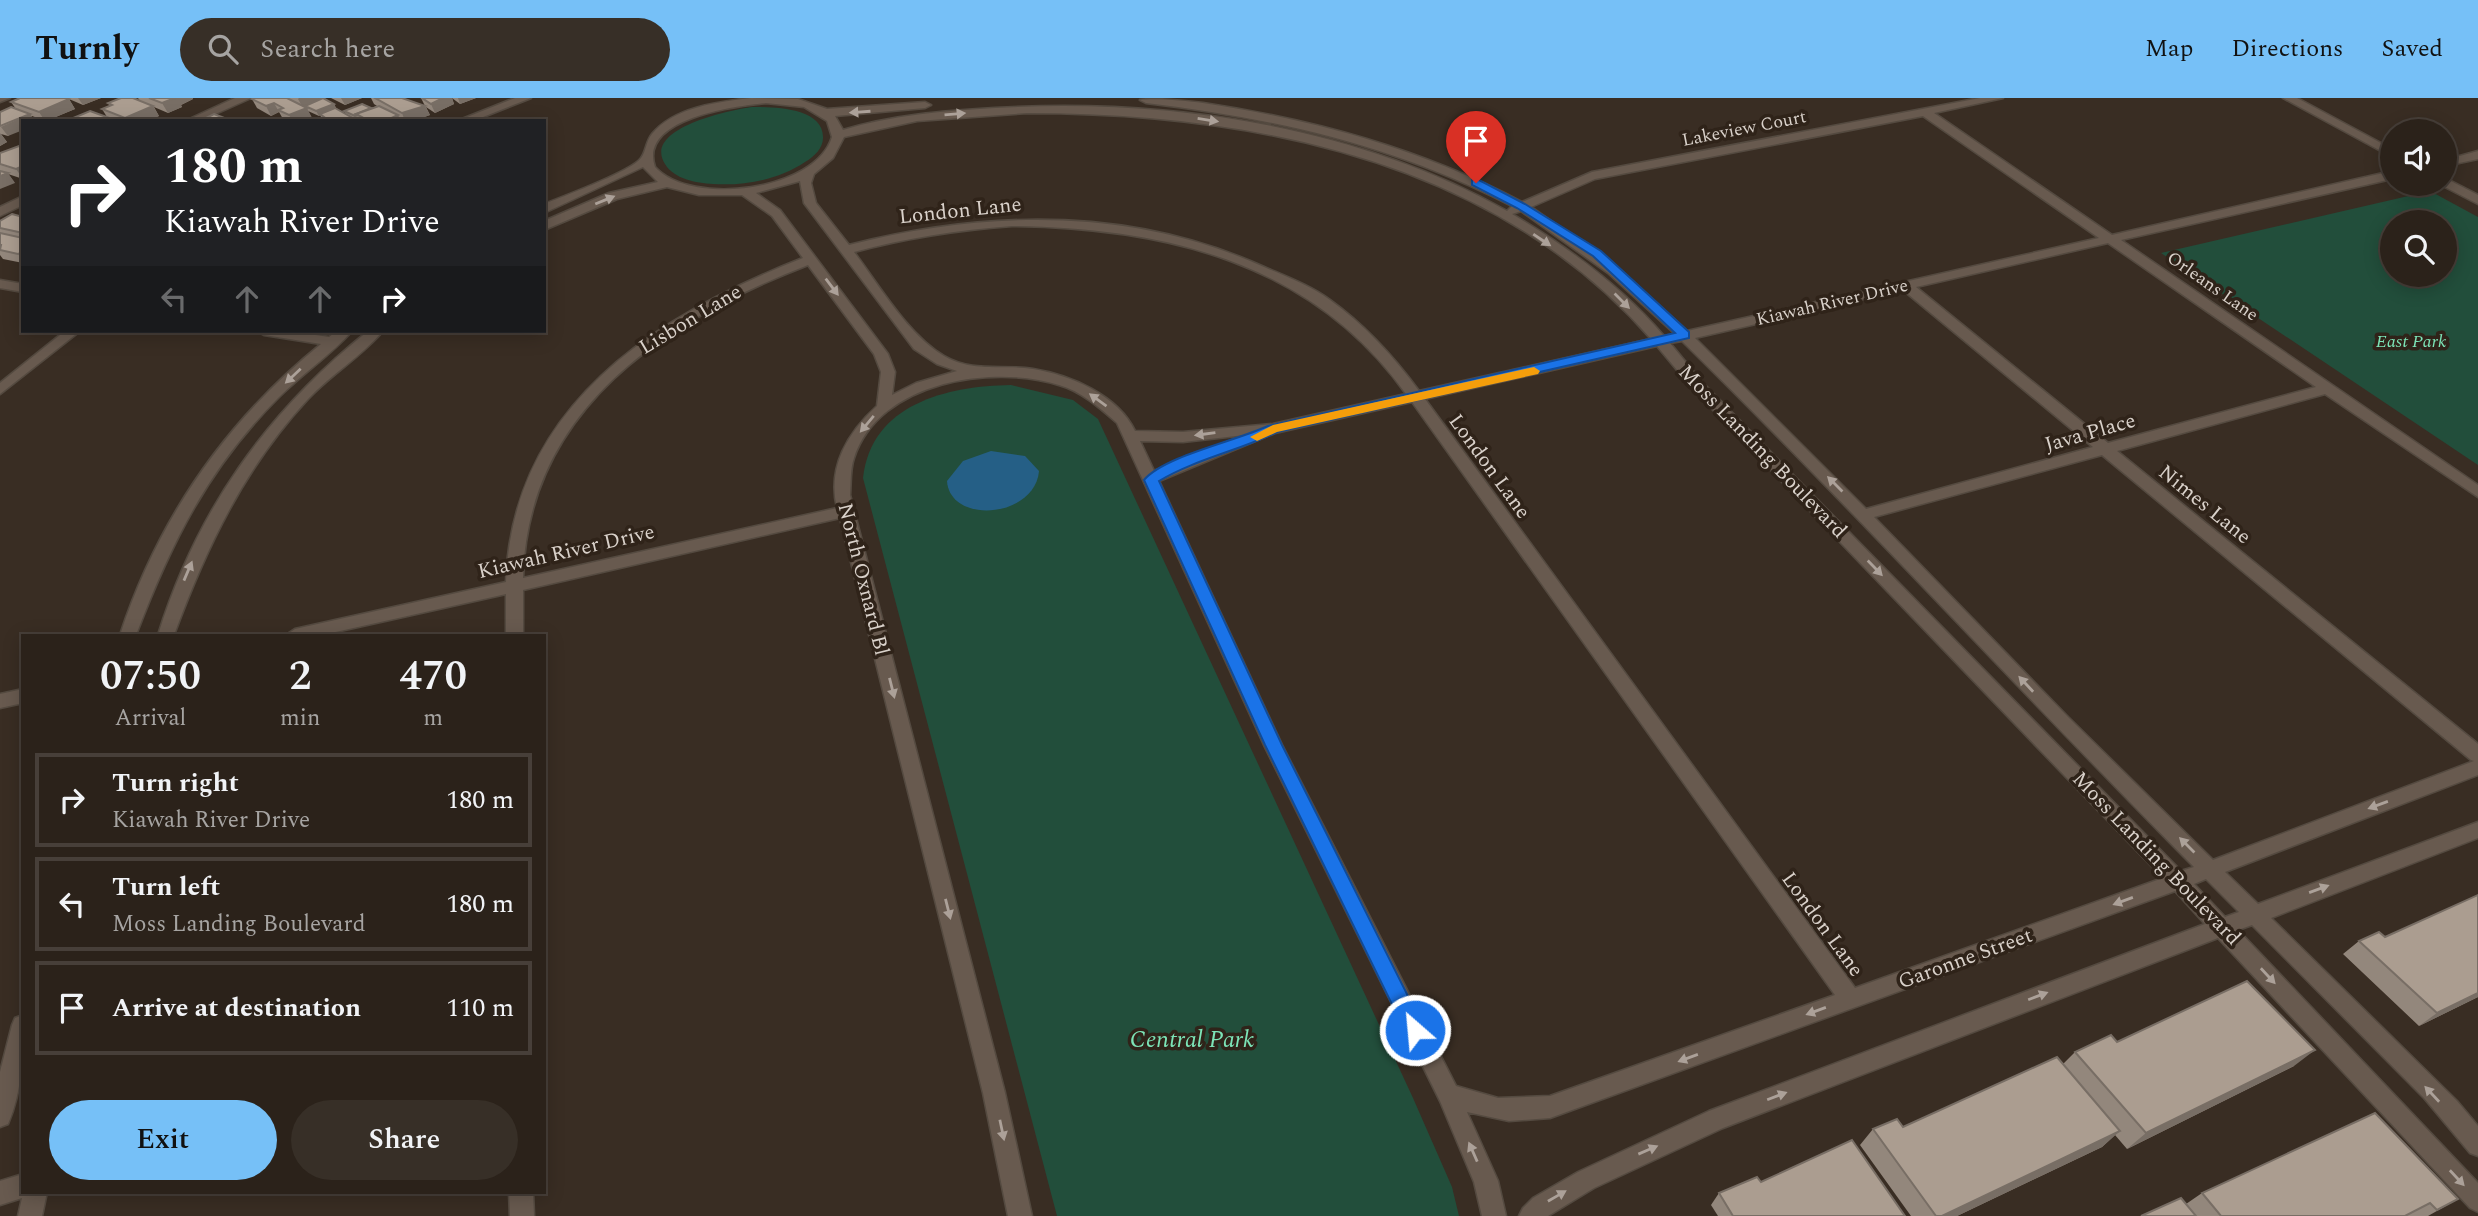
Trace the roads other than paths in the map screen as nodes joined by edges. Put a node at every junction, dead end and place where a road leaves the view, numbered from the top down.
1 (245, 98) edge
2 (525, 98) edge
3 (1026, 98) edge
4 (1095, 98) edge
5 (1997, 98) edge
6 (2289, 98) edge
7 (692, 100) dead end
8 (737, 100) edge
9 (1144, 103) edge
10 (1925, 112) junction
11 (825, 113) junction
12 (688, 116) junction
13 (195, 119) edge
14 (467, 119) edge
15 (840, 134) junction
16 (2380, 147) edge
17 (2478, 155) edge
18 (647, 160) junction
19 (2457, 160) edge
20 (808, 172) junction
21 (2380, 177) edge
22 (669, 183) junction
23 (2457, 189) edge
24 (746, 191) junction
25 (2478, 200) edge
26 (21, 201) edge
27 (1521, 206) junction
28 (546, 208) edge
29 (0, 212) edge
30 (1503, 214) junction
31 (546, 225) edge
32 (2110, 238) junction
33 (845, 250) junction
34 (811, 259) junction
35 (0, 284) edge
36 (1905, 285) junction
37 (21, 288) edge
38 (71, 333) edge
39 (276, 333) edge
40 (342, 333) edge
41 (373, 333) edge
42 (1684, 335) junction
43 (1659, 341) junction
44 (331, 342) junction
45 (356, 345) junction
46 (974, 373) junction
47 (2327, 389) junction
48 (0, 390) edge
49 (1415, 398) junction
50 (884, 405) junction
51 (1273, 429) junction
52 (1130, 435) junction
53 (2105, 450) junction
54 (1151, 480) junction
55 (2478, 492) edge
56 (846, 511) junction
57 (1865, 514) junction
58 (514, 586) junction
59 (128, 634) edge
60 (166, 634) edge
61 (299, 634) edge
62 (515, 634) edge
63 (21, 696) edge
64 (0, 701) edge
65 (2478, 755) edge
66 (2478, 767) edge
67 (2478, 830) edge
68 (2209, 868) junction
69 (2179, 881) junction
70 (2255, 913) junction
71 (2221, 926) junction
72 (1851, 999) junction
73 (21, 1033) edge
74 (1448, 1094) junction
75 (0, 1116) edge
76 (2478, 1145) edge
77 (21, 1187) edge
78 (0, 1193) edge
79 (35, 1194) edge
80 (521, 1194) edge
81 (2478, 1200) edge
82 (30, 1216) edge
83 (522, 1216) edge
84 (1020, 1216) edge
85 (1494, 1216) edge
86 (1531, 1216) edge

1 - 13 street
2 - 14 street
3 -> 11 street
4 - 9 street, Moss Landing Boulevard
5 - 10 street, Lakeview Court
6 - 16 street
7 - 12 street
8 - 11 street
8 - 12 street
15 -> 9 street, Moss Landing Boulevard
9 - 27 street, Moss Landing Boulevard
9 -> 30 street, Moss Landing Boulevard
10 - 27 street, Lakeview Court
10 - 32 street, Orleans Lane
11 - 15 street
12 - 18 street
15 - 20 street
17 - 19 street
18 - 22 street
18 - 28 street
20 - 24 street
20 - 33 street
21 - 32 street, Kiawah River Drive
22 - 24 street
31 -> 22 street
23 - 25 street
24 - 34 street
26 - 29 street
27 - 30 street, Lakeview Court
27 - 42 street, Moss Landing Boulevard
30 -> 43 street, Moss Landing Boulevard
32 - 36 street, Kiawah River Drive
32 - 47 street, Orleans Lane
33 - 46 street
33 - 49 street, London Lane
34 -> 50 street
34 - 58 street, Lisbon Lane
35 - 37 street
36 - 42 street, Kiawah River Drive
36 - 53 street, Nimes Lane
38 - 48 street
39 - 44 street
40 - 44 street
41 - 45 street
42 - 43 street, Kiawah River Drive
57 -> 42 street, Moss Landing Boulevard
43 - 49 street, Kiawah River Drive
43 -> 69 street, Moss Landing Boulevard
44 - 45 street
44 -> 59 street
60 -> 45 street
46 - 50 street, North Oxnard Bl
52 -> 46 street, North Oxnard Bl
47 - 53 street, Java Place
47 - 55 street, Orleans Lane
49 - 51 street, Kiawah River Drive
49 - 72 street, London Lane
50 -> 56 street, North Oxnard Bl
51 -> 52 street, Kiawah River Drive
51 - 54 street, Kiawah River Drive
52 - 54 street, North Oxnard Bl
53 - 57 street, Java Place
53 - 65 street, Nimes Lane
54 - 74 street, North Oxnard Bl
56 - 58 street, Kiawah River Drive
56 -> 84 street, North Oxnard Bl
68 -> 57 street, Moss Landing Boulevard
58 - 61 street, Kiawah River Drive
58 - 62 street, Lisbon Lane
63 - 64 street
66 -> 68 street, Garonne Street
70 -> 67 street
68 - 69 street, Garonne Street
68 - 70 street, Moss Landing Boulevard
69 - 71 street, Moss Landing Boulevard
69 -> 72 street, Garonne Street
70 - 71 street
76 -> 70 street, Moss Landing Boulevard
71 -> 81 street, Moss Landing Boulevard
86 -> 71 street
72 -> 74 street, Garonne Street
73 - 75 street
85 -> 74 street, North Oxnard Bl
77 - 78 street
79 - 82 street
80 - 83 street

